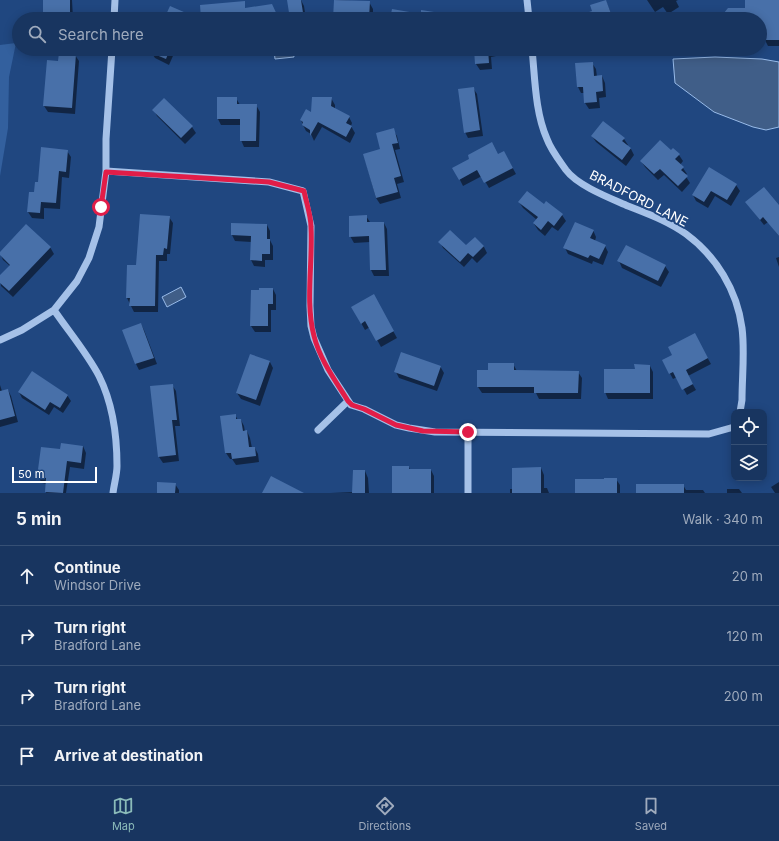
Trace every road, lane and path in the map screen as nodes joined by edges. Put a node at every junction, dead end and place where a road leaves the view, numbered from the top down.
1 (115, 0) edge
2 (527, 0) edge
3 (114, 12) edge
4 (528, 12) edge
5 (112, 56) edge
6 (533, 56) edge
7 (106, 172) junction
8 (54, 310) junction
9 (0, 340) edge
10 (348, 401) junction
11 (740, 409) edge
12 (731, 428) edge
13 (318, 430) dead end
14 (468, 432) junction
15 (113, 493) edge
16 (468, 493) edge

1 - 3 street
2 - 4 street
5 - 7 street
6 - 11 street, BRADFORD LANE
7 - 8 street
7 - 10 street
8 - 9 street
8 - 15 street
10 - 13 street
10 - 14 street
12 - 14 street
14 - 16 street

